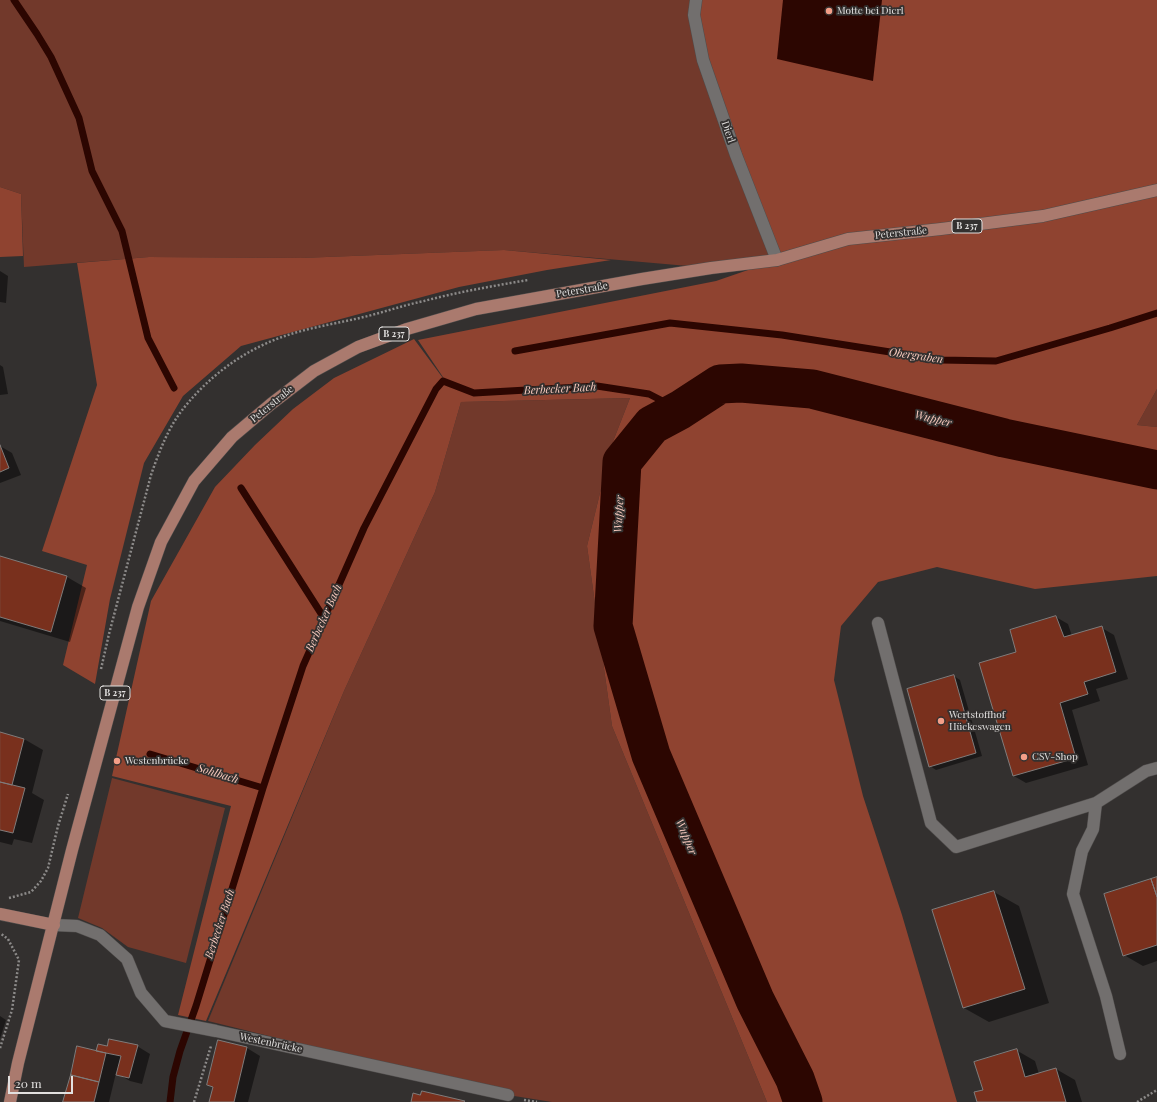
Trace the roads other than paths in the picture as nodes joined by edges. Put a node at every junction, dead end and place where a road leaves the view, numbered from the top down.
1 (696, 0) edge
2 (1157, 190) edge
3 (777, 260) junction
4 (878, 623) dead end
5 (1157, 768) edge
6 (1096, 803) junction
7 (1, 914) edge
8 (54, 925) junction
9 (1120, 1054) dead end
10 (508, 1095) dead end
11 (10, 1102) edge

1 - 3 street, Dierl
2 - 3 main road, Peterstraße / B 237
3 - 8 main road, Peterstraße / B 237
4 - 6 street
5 - 6 street
6 - 9 street
7 - 8 main road
8 - 10 street, Westenbrücke
8 - 11 main road, B 237

